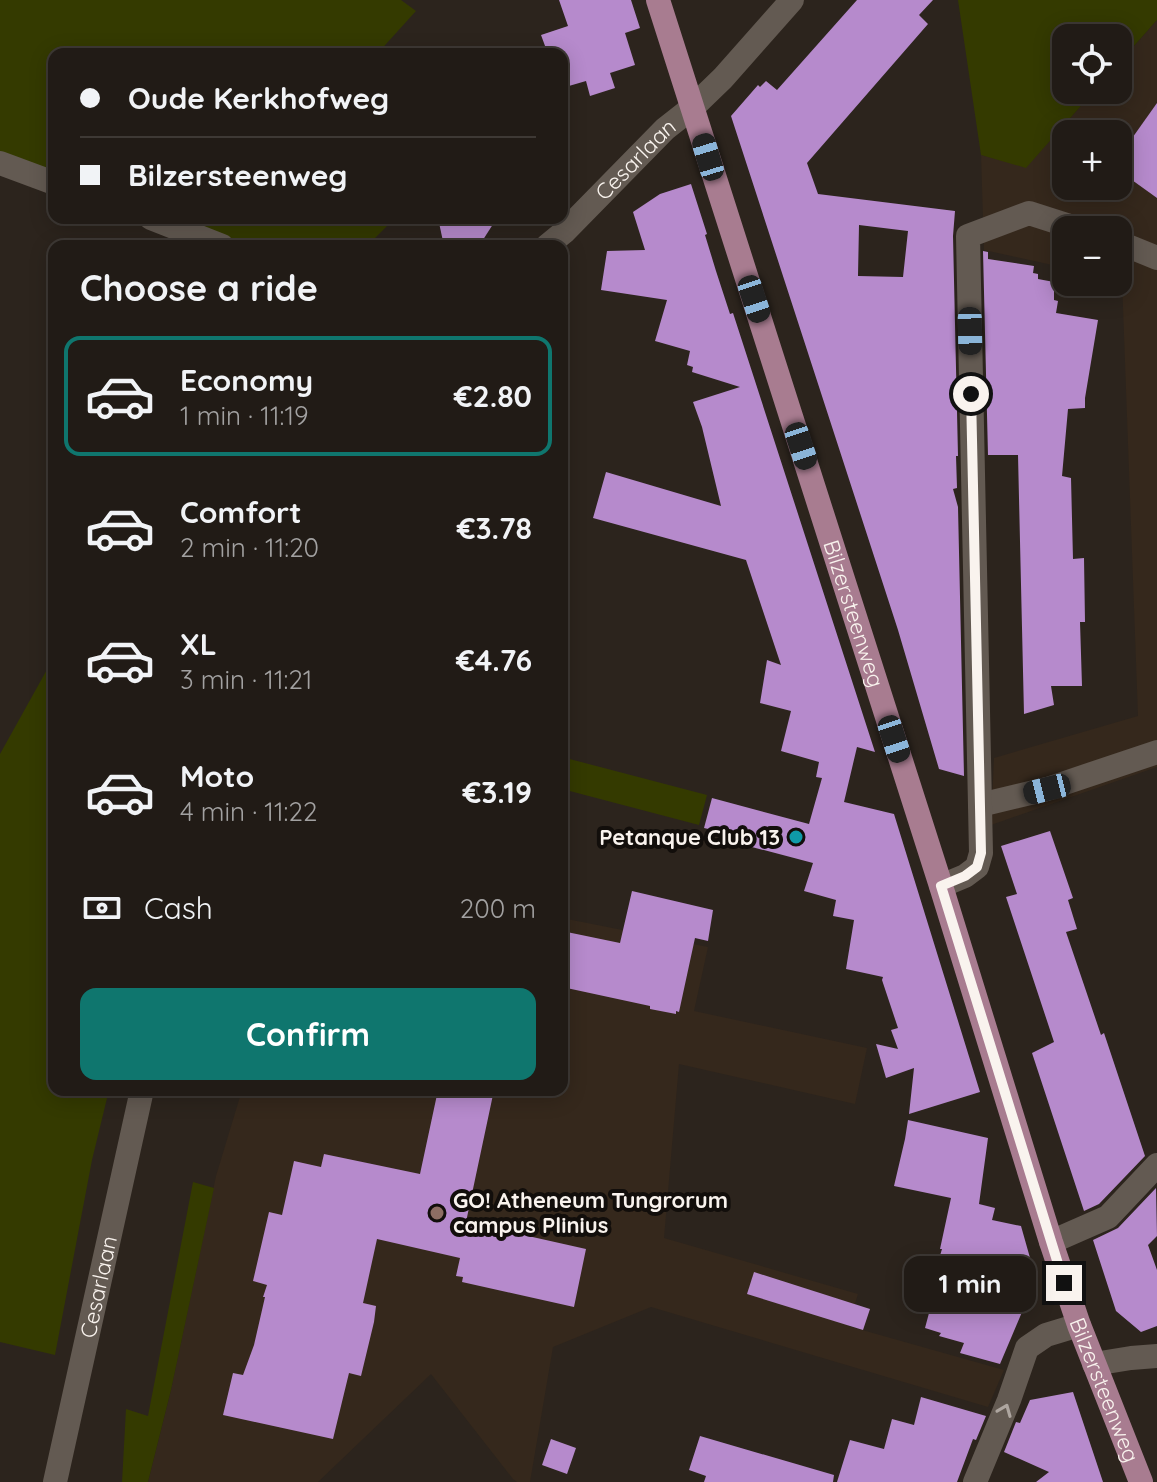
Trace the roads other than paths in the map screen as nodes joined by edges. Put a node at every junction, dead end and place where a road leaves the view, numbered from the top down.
1 (658, 0) edge
2 (792, 0) edge
3 (693, 107) junction
4 (0, 163) edge
5 (48, 181) edge
6 (1052, 220) edge
7 (166, 224) edge
8 (207, 240) edge
9 (554, 240) edge
10 (1132, 248) edge
11 (1157, 258) edge
12 (1157, 752) edge
13 (980, 805) junction
14 (941, 886) junction
15 (141, 1096) edge
16 (1157, 1165) edge
17 (1051, 1242) junction
18 (1079, 1325) junction
19 (1157, 1356) edge
20 (1094, 1364) junction
21 (55, 1482) edge
22 (975, 1482) edge
23 (1141, 1482) edge

1 - 3 main road, Bilzersteenweg
2 - 3 street
3 - 9 street, Cesarlaan
3 - 14 main road, Bilzersteenweg
4 - 5 street
6 - 13 street
7 - 8 street
10 - 11 street
12 - 13 street
13 - 14 street
14 - 17 main road, Bilzersteenweg
15 - 21 street, Cesarlaan
16 - 17 street
17 - 18 main road, Bilzersteenweg
18 - 20 main road, Bilzersteenweg
22 -> 18 street
19 - 20 street
20 - 23 main road, Bilzersteenweg

